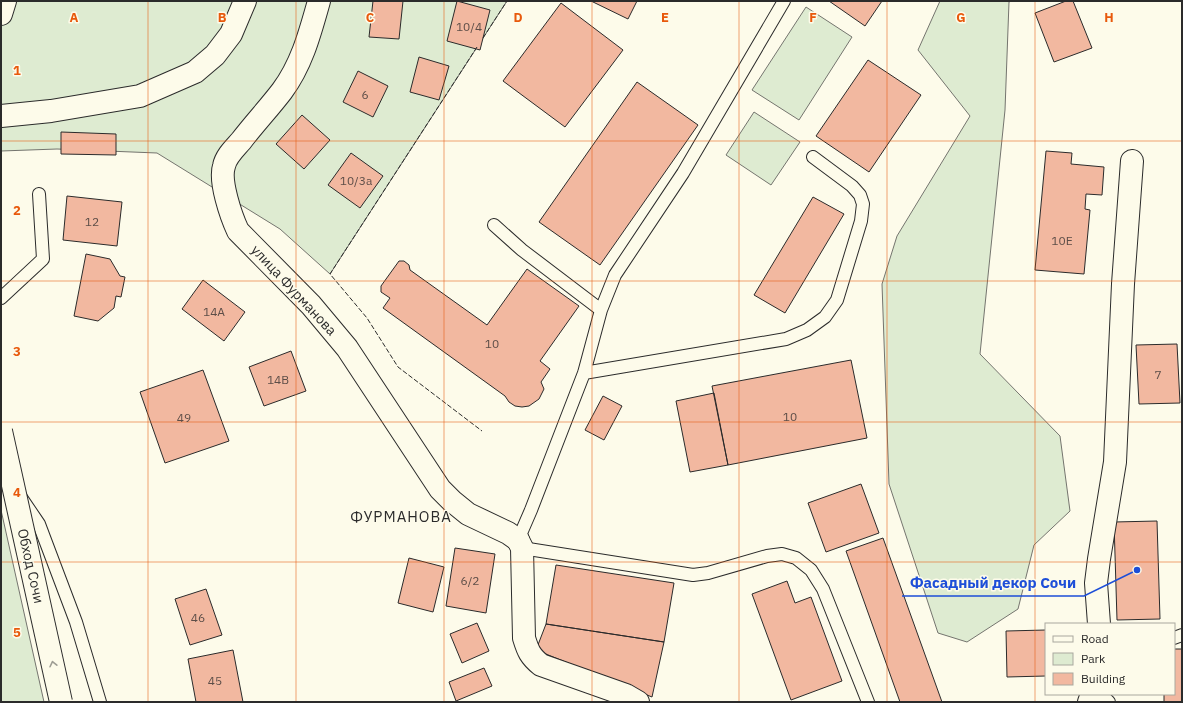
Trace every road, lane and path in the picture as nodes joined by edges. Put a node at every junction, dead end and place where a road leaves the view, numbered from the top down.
1 (5, 1) edge
2 (245, 1) edge
3 (319, 1) edge
4 (784, 1) edge
5 (1, 14) edge
6 (1, 116) edge
7 (812, 157) dead end
8 (1132, 161) dead end
9 (39, 194) dead end
10 (494, 225) dead end
11 (1, 298) edge
12 (600, 310) junction
13 (584, 373) junction
14 (1, 431) edge
15 (1, 466) edge
16 (520, 544) junction
17 (1099, 623) edge
18 (61, 702) edge
19 (100, 702) edge
20 (638, 702) edge
21 (868, 702) edge

1 - 5 main road
2 - 6 main road
3 - 16 main road, улица Фурманова
4 - 12 lane
7 - 13 lane
8 - 17 main road
9 - 11 lane
10 - 12 lane
12 - 13 lane
13 - 16 lane
18 -> 14 main road, Обход Сочи, bridge
15 - 19 lane
16 - 20 main road
16 - 21 lane

